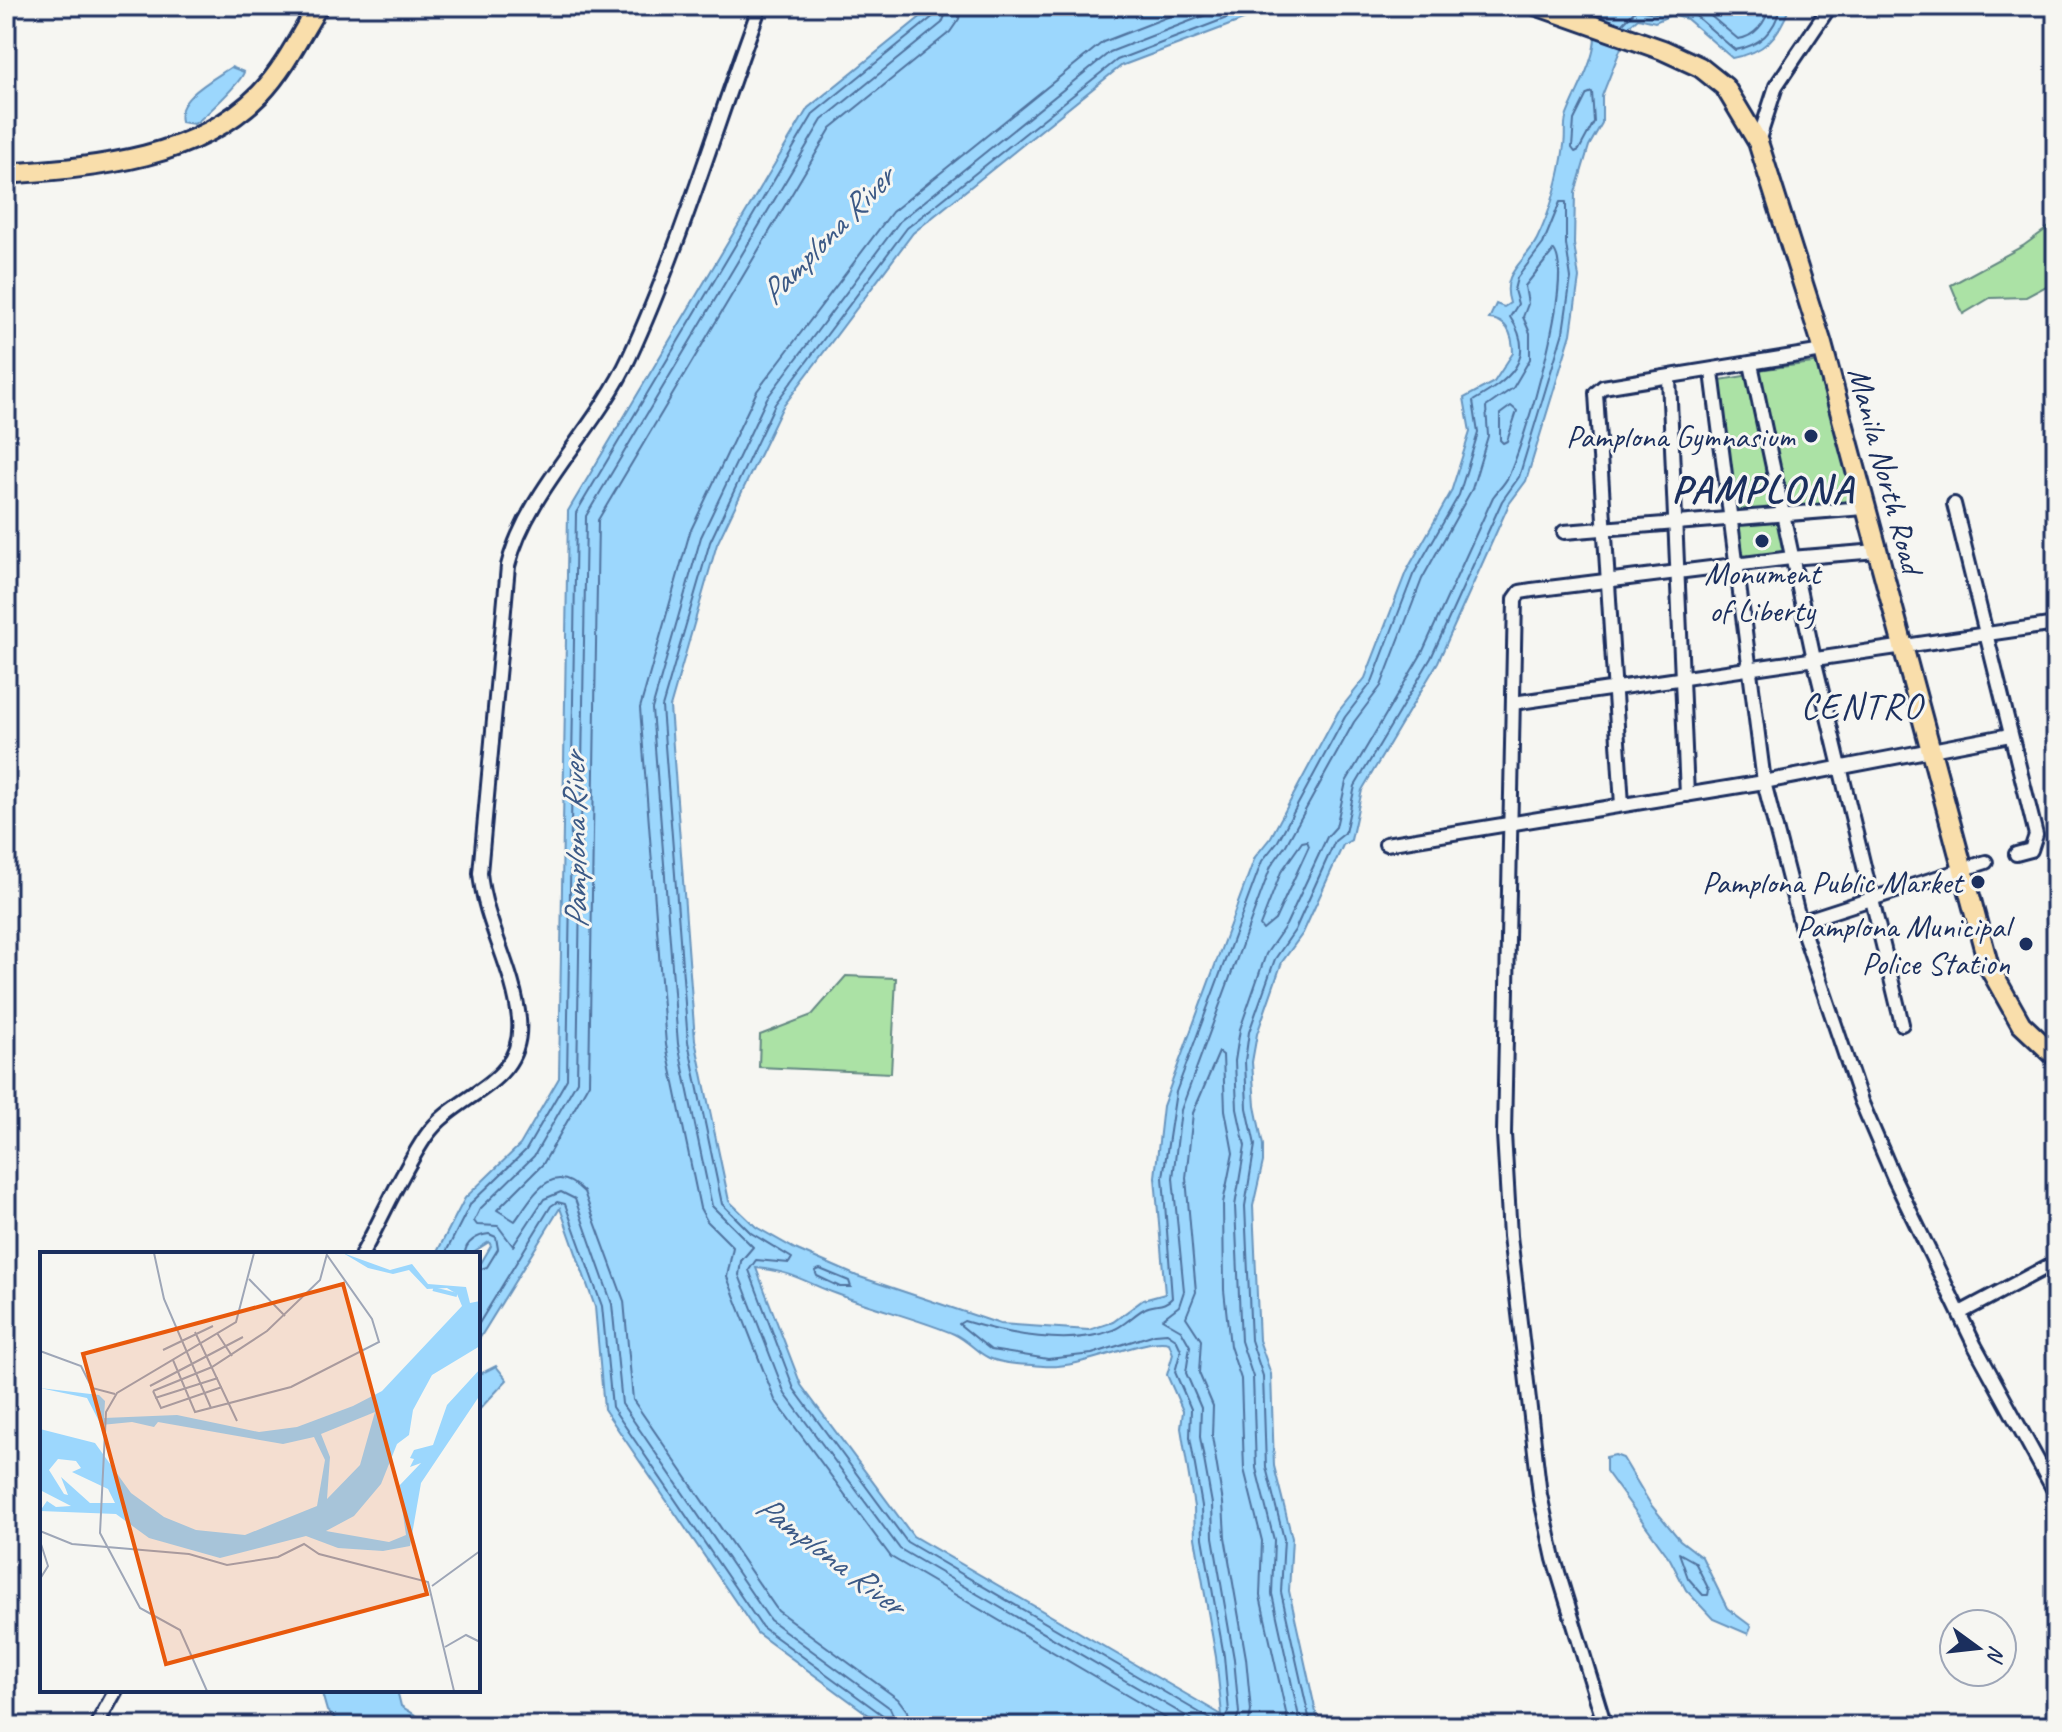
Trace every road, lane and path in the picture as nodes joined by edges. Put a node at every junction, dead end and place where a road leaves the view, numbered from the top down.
1 (318, 6) edge
2 (760, 6) edge
3 (1538, 6) edge
4 (1830, 6) edge
5 (1758, 142) junction
6 (6, 174) edge
7 (1823, 351) junction
8 (1751, 364) junction
9 (1712, 372) junction
10 (1669, 378) junction
11 (1954, 504) dead end
12 (1864, 508) junction
13 (1782, 513) junction
14 (1730, 517) junction
15 (1678, 521) junction
16 (1603, 529) junction
17 (1564, 532) dead end
18 (1877, 551) junction
19 (1791, 558) junction
20 (1737, 566) junction
21 (1679, 572) junction
22 (1607, 582) junction
23 (2056, 624) edge
24 (1984, 634) junction
25 (1903, 646) junction
26 (1814, 659) junction
27 (1747, 668) junction
28 (1682, 677) junction
29 (1612, 687) junction
30 (1513, 703) junction
31 (2010, 735) junction
32 (1932, 751) junction
33 (1841, 765) junction
34 (1764, 782) junction
35 (1687, 795) junction
36 (1622, 805) junction
37 (1509, 822) junction
38 (1386, 844) dead end
39 (2016, 854) dead end
40 (1986, 862) dead end
41 (1961, 868) junction
42 (1871, 897) junction
43 (1800, 922) junction
44 (1902, 1024) dead end
45 (2056, 1057) edge
46 (363, 1252) edge
47 (2056, 1262) edge
48 (1960, 1313) junction
49 (2056, 1494) edge
50 (115, 1692) edge
51 (96, 1726) edge
52 (1605, 1726) edge

1 - 6 highway
2 - 46 street
3 - 5 highway, Manila North Road
4 - 5 street
5 - 7 highway, Manila North Road
7 - 8 street
7 - 12 highway, Manila North Road
8 - 9 street
8 - 13 street
9 - 10 street
9 - 14 street
10 - 15 street
10 - 16 street
11 - 24 street
12 - 13 street
12 - 18 highway, Manila North Road
13 - 14 street
13 - 19 street
14 - 15 street
14 - 20 street
15 - 16 street
15 - 21 street
16 - 17 street
16 - 22 street
18 - 19 street
18 - 25 highway, Manila North Road
19 - 20 street
19 - 26 street
20 - 21 street
20 - 27 street
21 - 22 street
21 - 28 street
22 - 29 street
22 - 30 street
23 - 24 street
24 - 25 street
24 - 31 street
25 - 26 street
25 - 32 highway, Manila North Road
26 - 27 street
26 - 33 street
27 - 28 street
27 - 34 street
28 - 29 street
28 - 35 street
29 - 30 street
29 - 36 street
30 - 37 street
31 - 32 street
31 - 39 street
32 - 33 street
32 - 41 highway, Manila North Road
33 - 34 street
33 - 42 street
34 - 35 street
34 - 43 street
35 - 36 street
36 - 37 street
37 - 38 street
37 - 52 street
40 - 41 street
41 - 42 street
41 - 45 highway, Manila North Road
42 - 43 street
42 - 44 street
43 - 48 street
47 - 48 street
48 - 49 street
50 - 51 street

